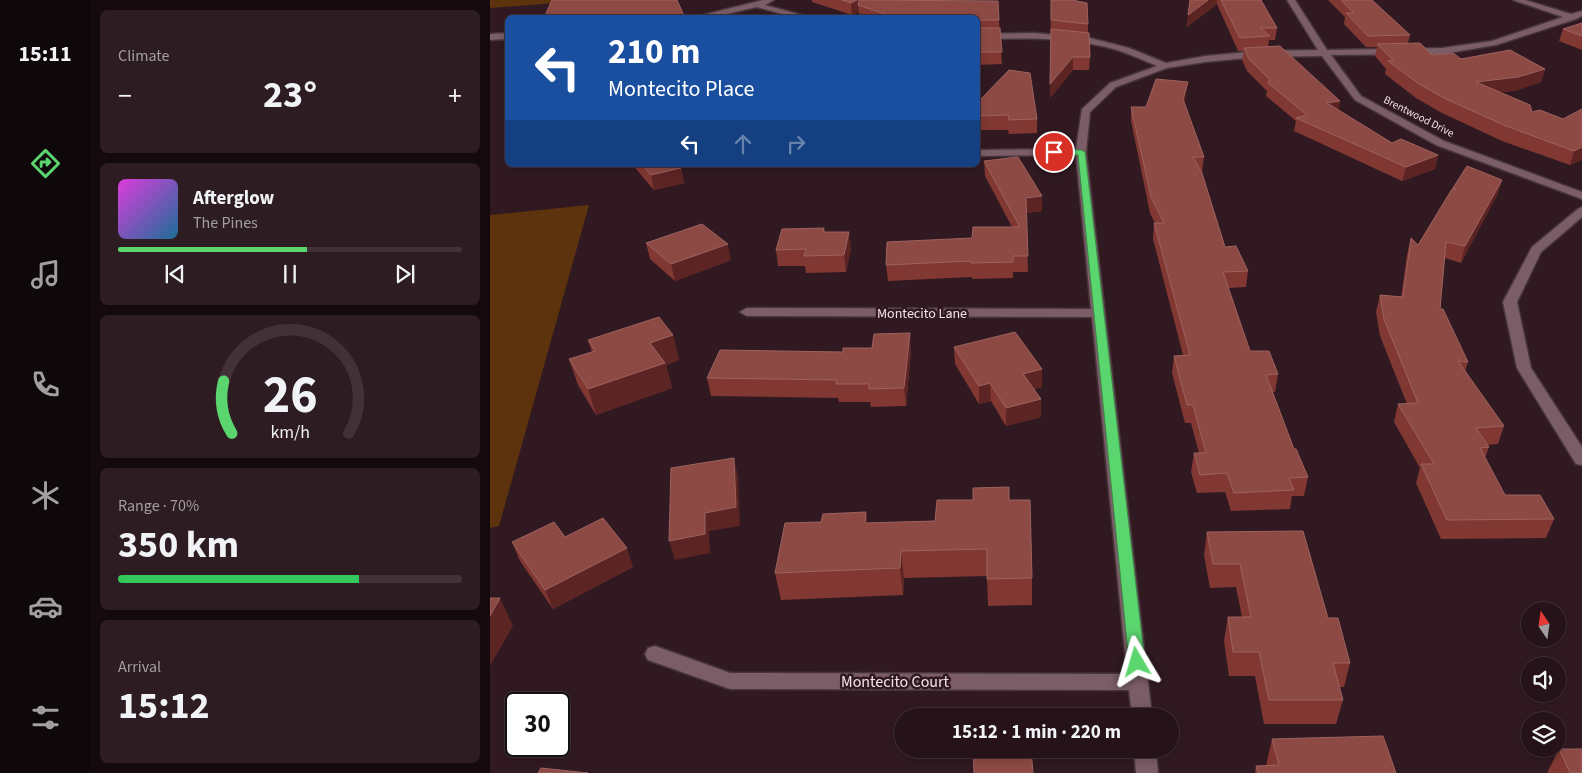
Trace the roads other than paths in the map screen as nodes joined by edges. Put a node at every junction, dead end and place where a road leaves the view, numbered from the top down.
1 (770, 0) edge
2 (1291, 0) edge
3 (1517, 0) edge
4 (757, 5) junction
5 (709, 15) edge
6 (797, 15) edge
7 (1577, 15) edge
8 (505, 36) edge
9 (980, 36) edge
10 (490, 37) edge
11 (1325, 54) junction
12 (1165, 66) junction
13 (1081, 152) junction
14 (980, 153) edge
15 (1582, 196) edge
16 (1582, 211) edge
17 (747, 312) dead end
18 (1098, 313) junction
19 (1582, 460) edge
20 (655, 654) dead end
21 (1139, 682) junction
22 (1141, 708) edge
23 (1146, 758) edge
24 (1147, 773) edge

1 - 4 street
2 - 11 street, Brentwood Drive
3 - 7 street
4 - 5 street
4 - 6 street
7 - 11 street
8 - 10 street
9 - 12 street
11 - 12 street
11 - 15 street, Brentwood Drive
12 - 13 street
13 - 14 street
13 - 18 street
16 - 19 street
17 - 18 street, Montecito Lane
18 - 21 street
20 - 21 street, Montecito Court
21 - 22 street
23 - 24 street

